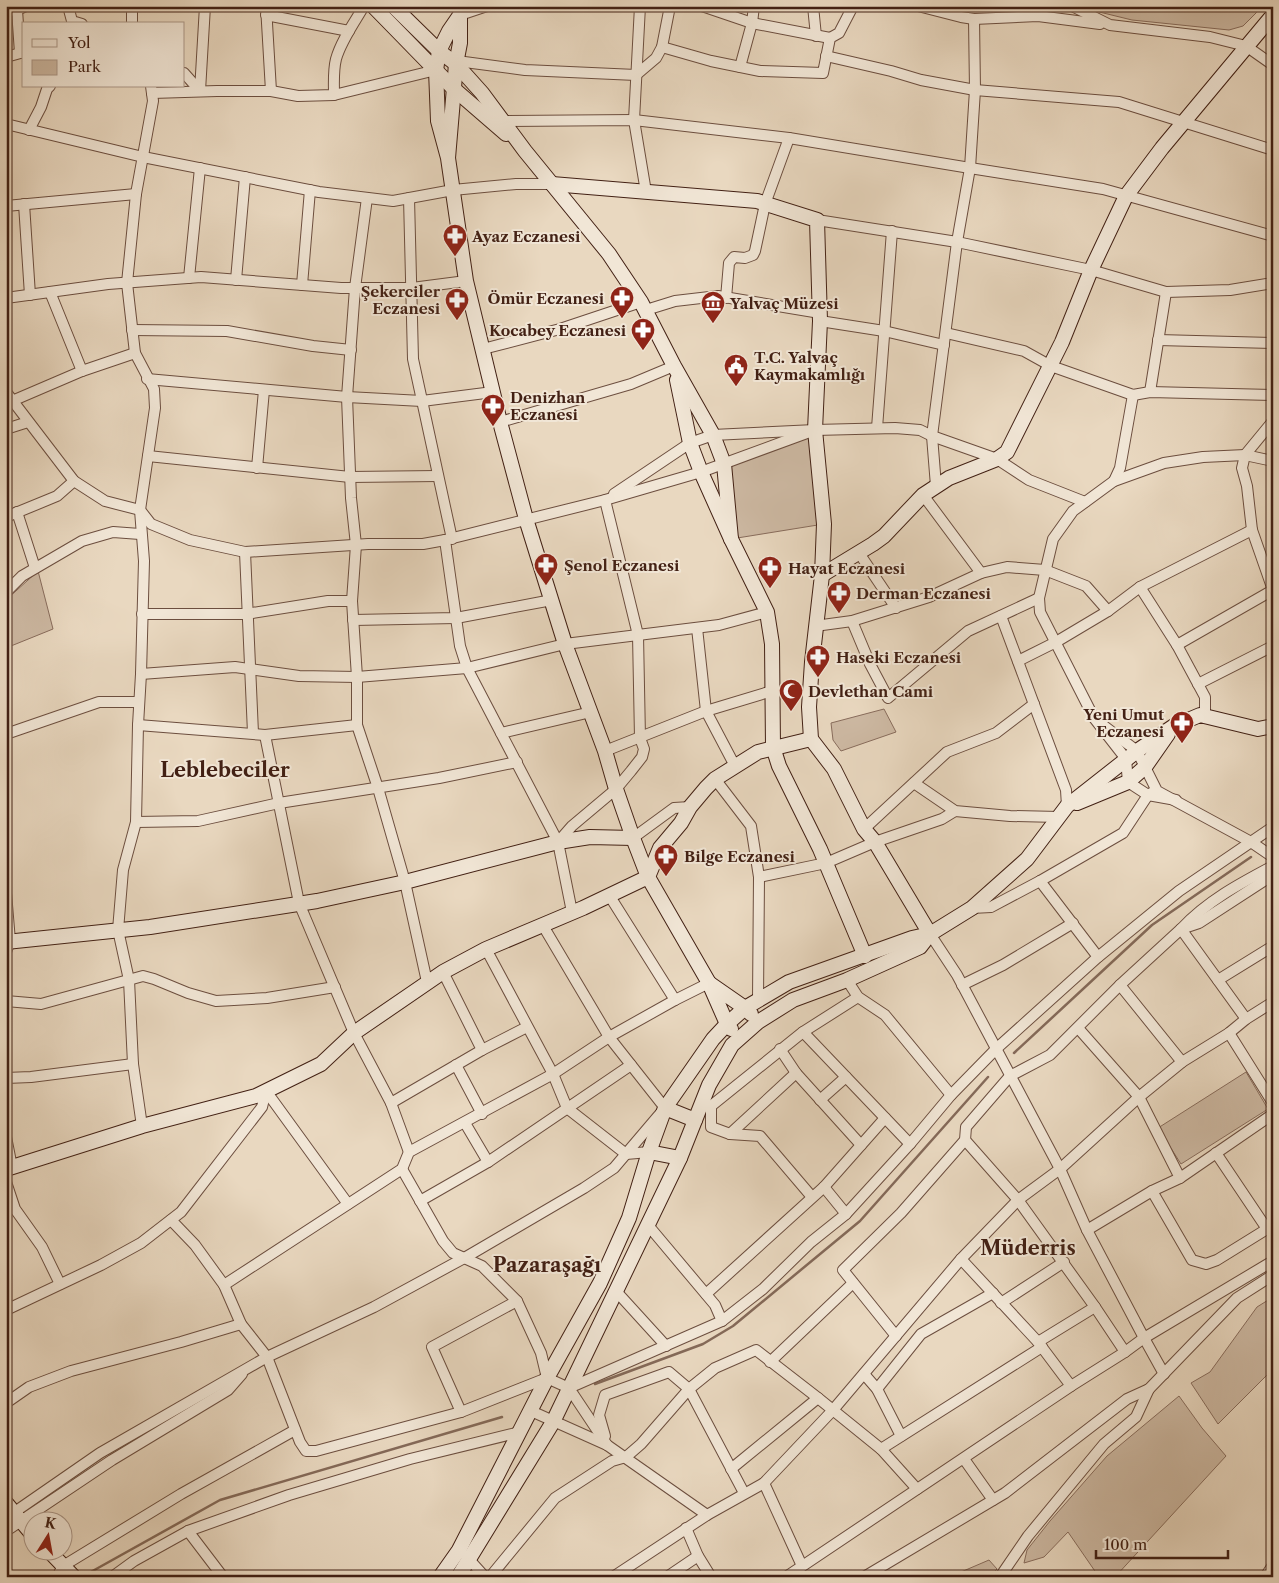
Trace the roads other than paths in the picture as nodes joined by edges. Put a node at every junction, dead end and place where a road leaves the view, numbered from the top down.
1 (68, 6) edge
2 (132, 6) edge
3 (205, 6) edge
4 (364, 6) edge
5 (373, 6) edge
6 (393, 6) edge
7 (487, 6) edge
8 (640, 6) edge
9 (670, 6) edge
10 (702, 6) edge
11 (754, 6) edge
12 (814, 6) edge
13 (853, 6) edge
14 (918, 6) edge
15 (1072, 6) edge
16 (16, 9) edge
17 (722, 10) edge
18 (266, 11) edge
19 (460, 11) edge
20 (1273, 15) edge
21 (974, 18) junction
22 (75, 22) edge
23 (132, 22) edge
24 (752, 24) junction
25 (1110, 25) junction
26 (349, 31) junction
27 (816, 36) junction
28 (830, 38) junction
29 (1246, 46) junction
30 (662, 47) junction
31 (439, 51) junction
32 (22, 52) edge
33 (826, 56) junction
34 (6, 57) edge
35 (456, 63) junction
36 (1273, 66) edge
37 (740, 67) junction
38 (436, 70) junction
39 (185, 74) edge
40 (636, 75) junction
41 (48, 88) edge
42 (454, 89) junction
43 (152, 90) edge
44 (975, 90) junction
45 (200, 91) junction
46 (271, 91) junction
47 (334, 95) junction
48 (489, 119) junction
49 (634, 120) junction
50 (503, 121) junction
51 (1183, 123) junction
52 (6, 124) edge
53 (29, 130) junction
54 (788, 138) junction
55 (1273, 150) edge
56 (525, 151) junction
57 (143, 157) junction
58 (448, 158) junction
59 (200, 168) junction
60 (970, 168) junction
61 (245, 177) junction
62 (552, 184) junction
63 (310, 190) junction
64 (453, 190) junction
65 (646, 192) junction
66 (136, 194) junction
67 (1126, 196) junction
68 (366, 198) junction
69 (409, 198) junction
70 (24, 204) junction
71 (765, 204) junction
72 (6, 206) edge
73 (817, 220) junction
74 (892, 231) junction
75 (1273, 236) edge
76 (957, 242) junction
77 (1091, 270) junction
78 (189, 278) junction
79 (236, 280) junction
80 (466, 280) junction
81 (1273, 282) edge
82 (127, 283) junction
83 (302, 285) junction
84 (355, 288) junction
85 (412, 288) junction
86 (50, 292) junction
87 (1166, 292) junction
88 (30, 295) junction
89 (6, 298) edge
90 (726, 298) junction
91 (644, 306) junction
92 (820, 317) junction
93 (132, 330) junction
94 (884, 331) junction
95 (946, 333) junction
96 (1158, 340) junction
97 (1273, 344) edge
98 (944, 345) junction
99 (483, 349) junction
100 (351, 350) junction
101 (135, 352) junction
102 (674, 366) junction
103 (1051, 366) junction
104 (82, 371) junction
105 (147, 379) junction
106 (264, 390) junction
107 (493, 392) junction
108 (1150, 392) junction
109 (1133, 394) junction
110 (1273, 395) edge
111 (9, 397) edge
112 (347, 398) junction
113 (422, 401) junction
114 (1273, 421) edge
115 (28, 422) junction
116 (500, 422) junction
117 (877, 428) junction
118 (6, 429) edge
119 (815, 430) junction
120 (713, 435) junction
121 (932, 436) junction
122 (690, 444) junction
123 (1246, 455) junction
124 (148, 456) junction
125 (997, 459) junction
126 (1273, 461) edge
127 (724, 464) junction
128 (257, 468) junction
129 (701, 472) junction
130 (438, 476) junction
131 (350, 477) junction
132 (74, 481) junction
133 (1114, 481) junction
134 (936, 486) junction
135 (923, 495) junction
136 (605, 500) junction
137 (1085, 502) junction
138 (140, 510) junction
139 (16, 512) junction
140 (6, 517) edge
141 (526, 520) junction
142 (1252, 530) junction
143 (140, 534) junction
144 (448, 539) junction
145 (731, 539) junction
146 (356, 545) junction
147 (244, 552) junction
148 (859, 553) junction
149 (35, 568) junction
150 (1045, 570) junction
151 (981, 573) junction
152 (822, 575) junction
153 (1140, 587) junction
154 (1273, 590) edge
155 (6, 592) edge
156 (1039, 598) junction
157 (552, 600) junction
158 (352, 602) junction
159 (896, 608) junction
160 (1108, 611) junction
161 (767, 612) junction
162 (142, 614) junction
163 (246, 614) junction
164 (1001, 616) junction
165 (456, 618) junction
166 (353, 620) junction
167 (852, 621) junction
168 (815, 626) junction
169 (697, 628) junction
170 (638, 635) junction
171 (1056, 642) junction
172 (565, 644) junction
173 (1177, 644) junction
174 (1273, 646) edge
175 (1018, 661) junction
176 (467, 668) junction
177 (249, 669) junction
178 (141, 674) junction
179 (357, 677) junction
180 (1198, 684) junction
181 (772, 691) junction
182 (139, 702) junction
183 (1034, 704) junction
184 (706, 711) junction
185 (591, 712) junction
186 (1205, 716) junction
187 (138, 725) junction
188 (357, 725) junction
189 (1174, 726) junction
190 (1271, 729) edge
191 (502, 733) junction
192 (6, 734) edge
193 (253, 734) junction
194 (265, 735) junction
195 (640, 738) junction
196 (811, 739) junction
197 (773, 747) junction
198 (605, 751) junction
199 (1131, 755) junction
200 (517, 762) junction
201 (735, 766) junction
202 (1145, 767) junction
203 (715, 779) junction
204 (1128, 782) junction
205 (914, 783) junction
206 (378, 788) junction
207 (616, 789) junction
208 (1152, 793) junction
209 (279, 804) junction
210 (690, 807) junction
211 (955, 811) junction
212 (1063, 812) junction
213 (136, 822) junction
214 (1273, 827) edge
215 (864, 829) junction
216 (633, 838) junction
217 (558, 842) junction
218 (875, 842) junction
219 (1251, 842) junction
220 (1273, 856) edge
221 (826, 863) junction
222 (1273, 866) edge
223 (1273, 876) edge
224 (648, 877) junction
225 (759, 877) junction
226 (1040, 881) junction
227 (405, 882) junction
228 (6, 893) edge
229 (610, 895) junction
230 (299, 903) junction
231 (972, 908) junction
232 (572, 912) junction
233 (1073, 923) junction
234 (542, 924) junction
235 (1181, 929) junction
236 (118, 930) junction
237 (930, 934) junction
238 (8, 945) edge
239 (1273, 946) edge
240 (486, 949) junction
241 (865, 956) junction
242 (1098, 957) junction
243 (443, 972) junction
244 (129, 980) junction
245 (847, 980) junction
246 (1218, 980) junction
247 (427, 982) junction
248 (709, 983) junction
249 (962, 985) junction
250 (1120, 985) junction
251 (335, 987) junction
252 (858, 997) junction
253 (758, 999) junction
254 (675, 1000) junction
255 (6, 1001) edge
256 (1273, 1002) edge
257 (745, 1008) junction
258 (1246, 1019) junction
259 (758, 1022) junction
260 (726, 1024) junction
261 (527, 1027) junction
262 (1078, 1028) junction
263 (803, 1032) junction
264 (354, 1033) junction
265 (1230, 1033) junction
266 (609, 1037) junction
267 (739, 1038) junction
268 (780, 1049) junction
269 (996, 1049) junction
270 (482, 1050) junction
271 (1182, 1062) junction
272 (133, 1064) junction
273 (456, 1065) junction
274 (631, 1065) junction
275 (796, 1073) junction
276 (553, 1074) junction
277 (1010, 1076) junction
278 (846, 1077) junction
279 (6, 1078) edge
280 (266, 1091) junction
281 (951, 1095) junction
282 (1139, 1097) junction
283 (820, 1100) junction
284 (1273, 1103) edge
285 (391, 1104) junction
286 (567, 1108) junction
287 (665, 1108) junction
288 (482, 1114) junction
289 (1273, 1114) edge
290 (885, 1118) junction
291 (695, 1120) junction
292 (465, 1123) junction
293 (142, 1126) junction
294 (730, 1134) junction
295 (6, 1137) edge
296 (965, 1140) junction
297 (910, 1144) junction
298 (861, 1145) junction
299 (409, 1152) junction
300 (649, 1152) junction
301 (1216, 1153) junction
302 (626, 1154) junction
303 (680, 1158) junction
304 (488, 1162) junction
305 (9, 1168) edge
306 (1060, 1168) junction
307 (402, 1169) junction
308 (1180, 1178) junction
309 (6, 1182) edge
310 (824, 1187) junction
311 (1152, 1191) junction
312 (812, 1197) junction
313 (1018, 1200) junction
314 (420, 1201) junction
315 (348, 1204) junction
316 (846, 1214) junction
317 (172, 1220) junction
318 (647, 1224) junction
319 (1270, 1228) edge
320 (1087, 1230) junction
321 (466, 1257) junction
322 (961, 1259) junction
323 (1273, 1261) edge
324 (1064, 1262) junction
325 (1273, 1275) edge
326 (853, 1283) junction
327 (60, 1284) junction
328 (224, 1284) junction
329 (616, 1290) junction
330 (992, 1293) junction
331 (706, 1294) junction
332 (517, 1301) junction
333 (1002, 1303) junction
334 (1095, 1307) junction
335 (6, 1310) edge
336 (910, 1320) junction
337 (722, 1321) junction
338 (241, 1324) junction
339 (922, 1334) junction
340 (896, 1336) junction
341 (1144, 1338) junction
342 (1040, 1344) junction
343 (666, 1346) junction
344 (1125, 1352) junction
345 (267, 1357) junction
346 (770, 1362) junction
347 (864, 1374) junction
348 (1164, 1374) junction
349 (547, 1378) junction
350 (1071, 1386) junction
351 (569, 1388) junction
352 (689, 1389) junction
353 (877, 1389) junction
354 (1149, 1389) junction
355 (818, 1398) junction
356 (6, 1403) edge
357 (833, 1410) junction
358 (461, 1412) junction
359 (531, 1412) junction
360 (552, 1422) junction
361 (295, 1430) junction
362 (520, 1432) junction
363 (901, 1436) junction
364 (607, 1444) junction
365 (881, 1449) junction
366 (626, 1457) junction
367 (964, 1459) junction
368 (730, 1469) junction
369 (764, 1483) junction
370 (917, 1489) junction
371 (744, 1493) junction
372 (993, 1500) junction
373 (12, 1513) edge
374 (707, 1515) junction
375 (22, 1524) edge
376 (686, 1528) junction
377 (6, 1531) edge
378 (188, 1531) junction
379 (465, 1555) junction
380 (698, 1556) junction
381 (54, 1560) edge
382 (1273, 1565) edge
383 (802, 1566) junction
384 (60, 1571) edge
385 (74, 1577) edge
386 (112, 1577) edge
387 (223, 1577) edge
388 (440, 1577) edge
389 (458, 1577) edge
390 (485, 1577) edge
391 (490, 1577) edge
392 (613, 1577) edge
393 (667, 1577) edge
394 (711, 1577) edge
395 (786, 1577) edge
396 (864, 1577) edge
397 (1000, 1577) edge
398 (1265, 1577) edge

1 - 22 street
2 - 23 street
3 - 45 street
4 - 26 street
5 - 38 main road
6 - 31 main road
7 - 19 street
8 - 40 street
9 - 30 street
10 - 17 street
11 - 24 street
12 - 27 street
13 - 28 street
14 - 21 street
15 - 25 street
16 - 32 street
17 - 24 street
18 - 26 street
18 - 46 street
19 - 31 main road
19 - 35 main road
20 - 29 main road
21 - 25 street
21 - 44 street
24 - 27 street
24 - 37 street
25 - 29 street
26 - 47 street
27 - 28 street
28 - 33 street
29 - 36 street
29 - 51 main road
30 - 37 street
30 - 40 street
31 - 35 main road
31 - 38 main road
32 - 34 street
33 - 37 street
33 - 44 street
35 - 40 street
35 - 42 main road
35 - 50 main road
38 - 42 main road
38 - 47 street
38 - 58 main road
39 - 45 street
40 - 49 street
41 - 53 street
42 - 48 main road
42 - 58 main road
43 - 45 street
43 - 57 street
44 - 51 street
44 - 60 street
45 - 46 street
46 - 47 street
48 - 50 street
48 - 56 main road
49 - 50 street
49 - 54 street
49 - 65 street
50 - 56 main road
51 - 55 street
51 - 67 main road
52 - 53 street
53 - 57 street
54 - 60 street
54 - 71 street
56 - 62 main road
57 - 59 street
57 - 66 street
58 - 64 main road
59 - 61 street
59 - 78 street
60 - 67 street
60 - 76 street
61 - 63 street
61 - 79 street
62 - 64 street
62 - 65 main road
62 - 91 main road
63 - 68 street
63 - 83 street
64 - 69 street
64 - 80 main road
65 - 71 main road
66 - 70 street
66 - 82 street
67 - 75 street
67 - 77 main road
68 - 69 street
68 - 84 street
69 - 85 street
70 - 72 street
70 - 88 street
71 - 73 main road
71 - 90 street
73 - 74 street
73 - 92 main road
74 - 76 street
74 - 94 street
76 - 77 street
76 - 95 street
77 - 87 street
77 - 103 main road
78 - 79 street
78 - 82 street
79 - 83 street
80 - 85 street
80 - 99 main road
81 - 87 street
82 - 86 street
82 - 93 street
83 - 84 street
84 - 85 street
84 - 100 street
85 - 113 street
86 - 88 street
86 - 104 street
87 - 96 street
88 - 89 street
90 - 91 street
90 - 92 street
91 - 99 street
91 - 102 main road
92 - 94 street
92 - 119 main road
93 - 100 street
93 - 101 street
94 - 98 street
94 - 117 street
95 - 98 street
95 - 103 street
96 - 97 street
96 - 108 street
98 - 121 street
99 - 107 main road
100 - 112 street
101 - 104 street
101 - 105 street
102 - 116 street
102 - 120 main road
102 - 122 main road
103 - 109 street
103 - 125 main road
104 - 111 street
105 - 106 street
105 - 124 street
106 - 112 street
106 - 128 street
107 - 113 street
107 - 116 main road
108 - 109 street
108 - 110 street
109 - 133 street
111 - 115 street
112 - 113 street
112 - 131 street
113 - 130 street
114 - 123 street
115 - 118 street
115 - 132 street
116 - 141 main road
117 - 119 street
117 - 121 street
119 - 120 street
119 - 127 street
119 - 152 main road
120 - 122 street
120 - 127 main road
121 - 125 street
121 - 134 street
122 - 129 main road
122 - 136 street
123 - 126 street
123 - 133 street
123 - 142 street
124 - 128 street
124 - 138 street
125 - 134 main road
125 - 137 street
127 - 129 street
127 - 145 main road
128 - 131 street
129 - 136 street
129 - 145 main road
130 - 131 street
130 - 144 street
131 - 146 street
132 - 138 street
132 - 139 street
133 - 137 street
134 - 135 main road
135 - 148 main road
135 - 151 street
136 - 141 street
136 - 170 street
137 - 150 street
138 - 143 street
138 - 147 street
139 - 140 street
139 - 149 street
141 - 144 street
141 - 157 main road
142 - 153 street
142 - 154 street
143 - 149 street
143 - 162 street
144 - 146 street
144 - 165 street
145 - 161 main road
146 - 147 street
146 - 158 street
147 - 163 street
148 - 152 main road
148 - 159 street
149 - 155 street
150 - 151 street
150 - 156 street
150 - 160 street
151 - 159 street
152 - 168 main road
153 - 160 street
153 - 173 street
154 - 173 street
156 - 164 street
156 - 171 street
157 - 165 street
157 - 172 main road
158 - 163 street
158 - 166 street
159 - 167 street
160 - 171 street
161 - 169 street
161 - 181 main road
162 - 163 street
162 - 178 street
163 - 177 street
164 - 167 street
164 - 175 street
165 - 166 street
165 - 176 street
166 - 179 street
167 - 168 street
168 - 196 main road
169 - 170 street
169 - 184 street
170 - 172 street
170 - 195 street
171 - 175 street
171 - 199 street
172 - 176 street
172 - 185 main road
173 - 180 street
174 - 180 street
175 - 183 street
176 - 179 street
176 - 191 street
177 - 178 street
177 - 179 street
177 - 193 street
178 - 182 street
179 - 188 street
180 - 186 street
181 - 184 street
181 - 197 main road
182 - 187 street
182 - 192 street
183 - 205 street
183 - 212 street
184 - 195 street
184 - 201 street
185 - 191 street
185 - 198 main road
186 - 189 main road
186 - 190 main road
187 - 193 street
187 - 213 street
188 - 194 street
188 - 206 street
189 - 199 main road
189 - 202 main road
191 - 200 street
193 - 194 street
194 - 209 street
195 - 198 street
195 - 207 street
196 - 197 main road
196 - 215 main road
197 - 201 main road
197 - 221 main road
198 - 207 main road
199 - 202 street
199 - 204 street
199 - 212 main road
200 - 206 street
200 - 217 street
201 - 203 main road
202 - 204 main road
202 - 208 street
203 - 210 main road
203 - 225 street
204 - 208 street
204 - 212 main road
205 - 211 street
205 - 215 street
206 - 209 street
206 - 227 street
207 - 216 main road
207 - 217 street
208 - 219 street
208 - 226 street
209 - 213 street
209 - 230 street
210 - 216 street
210 - 224 main road
211 - 212 street
211 - 218 street
212 - 231 main road
213 - 236 street
214 - 219 street
215 - 218 main road
216 - 217 main road
216 - 224 main road
217 - 227 main road
217 - 232 street
218 - 221 street
218 - 237 main road
219 - 220 street
219 - 242 street
221 - 225 street
221 - 241 main road
222 - 235 street
223 - 235 street
224 - 229 main road
224 - 248 main road
225 - 253 street
226 - 231 street
226 - 233 street
227 - 230 main road
227 - 247 street
228 - 238 street
229 - 232 main road
229 - 254 street
230 - 236 main road
230 - 251 street
231 - 237 main road
232 - 234 main road
233 - 242 street
233 - 249 street
234 - 240 main road
234 - 266 street
235 - 246 street
235 - 250 street
236 - 238 main road
236 - 244 street
237 - 241 main road
237 - 245 main road
237 - 249 street
239 - 246 street
240 - 243 main road
240 - 261 street
241 - 253 main road
242 - 269 street
243 - 247 main road
243 - 270 street
244 - 251 street
244 - 255 street
244 - 272 street
245 - 252 street
245 - 259 main road
246 - 258 street
247 - 264 main road
248 - 254 street
248 - 257 main road
248 - 260 main road
249 - 269 street
250 - 262 street
250 - 271 street
251 - 264 street
252 - 263 street
252 - 281 street
253 - 257 main road
254 - 266 street
256 - 258 street
257 - 259 main road
257 - 260 main road
258 - 265 street
259 - 267 main road
260 - 267 main road
260 - 287 main road
261 - 270 street
261 - 276 street
262 - 277 street
262 - 282 street
263 - 268 street
263 - 278 street
264 - 280 main road
264 - 285 street
265 - 271 street
265 - 284 street
266 - 274 street
266 - 276 street
267 - 291 main road
268 - 275 street
268 - 294 street
269 - 277 street
269 - 281 street
270 - 273 street
271 - 282 street
272 - 279 street
272 - 293 street
273 - 285 street
273 - 288 street
274 - 286 street
274 - 287 street
275 - 283 street
275 - 294 street
276 - 286 street
276 - 288 street
277 - 296 street
277 - 306 street
278 - 283 street
278 - 290 street
280 - 293 main road
280 - 315 street
280 - 317 street
281 - 297 street
282 - 306 street
282 - 308 street
283 - 298 street
285 - 299 street
286 - 302 street
286 - 304 street
287 - 291 main road
287 - 300 main road
287 - 302 street
288 - 292 street
289 - 301 street
290 - 297 street
290 - 298 street
291 - 303 main road
292 - 299 street
292 - 304 street
293 - 305 main road
294 - 312 street
295 - 305 street
296 - 313 street
296 - 326 street
297 - 316 street
298 - 310 street
299 - 307 street
300 - 302 street
300 - 303 main road
300 - 349 main road
301 - 308 street
301 - 319 street
302 - 321 street
303 - 318 main road
304 - 314 street
306 - 313 street
306 - 320 street
307 - 314 street
307 - 315 street
308 - 311 street
309 - 327 street
310 - 312 street
310 - 316 street
311 - 319 street
311 - 320 street
312 - 331 street
313 - 322 street
313 - 324 street
314 - 321 street
315 - 328 street
316 - 337 street
317 - 327 street
317 - 328 street
318 - 329 main road
318 - 331 street
320 - 341 street
321 - 332 street
321 - 345 street
322 - 330 street
322 - 336 street
323 - 341 street
324 - 333 street
324 - 334 street
325 - 348 street
326 - 340 street
326 - 346 street
327 - 335 street
328 - 338 street
329 - 343 street
329 - 351 main road
330 - 333 street
330 - 339 street
331 - 337 street
332 - 349 street
332 - 358 street
333 - 342 street
334 - 342 street
334 - 344 street
336 - 339 street
336 - 340 street
337 - 343 street
338 - 345 street
338 - 356 street
339 - 353 street
340 - 347 street
341 - 344 street
341 - 348 street
342 - 350 street
342 - 363 street
343 - 351 street
344 - 350 street
345 - 361 street
345 - 373 street
346 - 352 street
346 - 355 street
347 - 353 street
347 - 357 street
348 - 354 street
349 - 351 street
349 - 358 street
349 - 359 main road
350 - 367 street
351 - 360 main road
351 - 364 street
352 - 364 street
352 - 366 street
352 - 368 street
353 - 363 street
354 - 372 street
354 - 397 street
355 - 357 street
355 - 368 street
357 - 365 street
357 - 369 street
358 - 361 street
359 - 360 street
359 - 362 main road
360 - 364 street
360 - 379 main road
361 - 384 street
362 - 378 street
362 - 379 main road
363 - 365 street
364 - 366 street
365 - 370 street
366 - 374 street
366 - 391 street
367 - 370 street
367 - 372 street
368 - 371 street
369 - 371 street
369 - 383 street
370 - 383 street
371 - 374 street
372 - 396 street
373 - 375 main road
373 - 377 street
374 - 376 street
376 - 380 street
376 - 392 street
378 - 386 street
378 - 387 street
379 - 388 main road
379 - 389 main road
379 - 390 street
380 - 393 street
380 - 394 street
381 - 384 main road
382 - 398 street
383 - 395 street
384 - 385 main road

